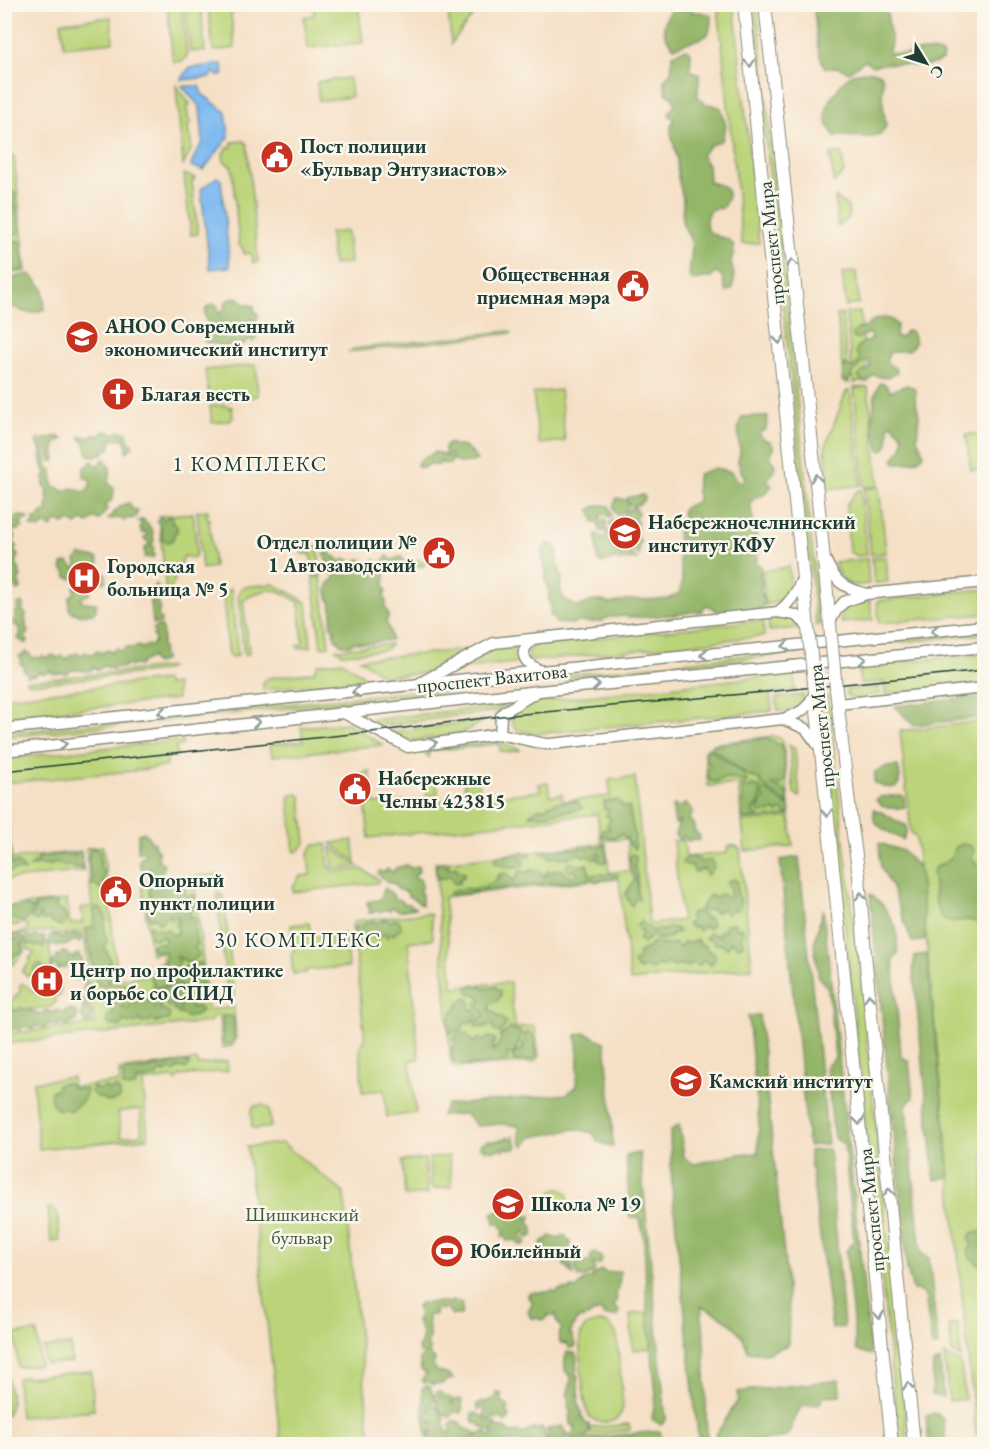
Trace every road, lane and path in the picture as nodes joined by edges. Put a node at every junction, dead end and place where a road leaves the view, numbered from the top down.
1 (744, 4) edge
2 (765, 4) edge
3 (825, 557) junction
4 (802, 579) junction
5 (984, 582) edge
6 (866, 594) junction
7 (778, 612) junction
8 (830, 623) junction
9 (808, 626) junction
10 (984, 626) edge
11 (534, 639) junction
12 (984, 647) edge
13 (541, 671) junction
14 (414, 686) junction
15 (984, 688) edge
16 (539, 691) junction
17 (814, 692) junction
18 (838, 704) junction
19 (342, 712) junction
20 (783, 719) junction
21 (4, 729) edge
22 (500, 734) junction
23 (820, 749) junction
24 (4, 751) edge
25 (892, 1444) edge
26 (914, 1444) edge

1 -> 4 main road, проспект Мира
3 -> 2 main road, проспект Мира
3 - 6 main road
3 - 8 main road, проспект Мира
4 - 7 main road
4 - 9 main road, проспект Мира
5 - 6 main road
6 - 8 main road
7 - 9 main road
7 - 11 main road
8 - 18 main road, проспект Мира, bridge
9 - 17 main road, проспект Мира, bridge
10 -> 13 main road, проспект Вахитова
11 - 13 main road
11 - 14 main road
16 -> 12 main road, проспект Вахитова
13 - 14 main road, проспект Вахитова
14 -> 21 main road, проспект Вахитова
15 - 18 main road
16 - 19 main road, проспект Вахитова
16 - 22 main road
17 - 20 main road
17 - 23 main road, проспект Мира
26 -> 18 main road, проспект Мира
19 -> 22 main road
24 -> 19 main road, проспект Вахитова
20 - 22 main road
20 - 23 main road
23 -> 25 main road, проспект Мира

